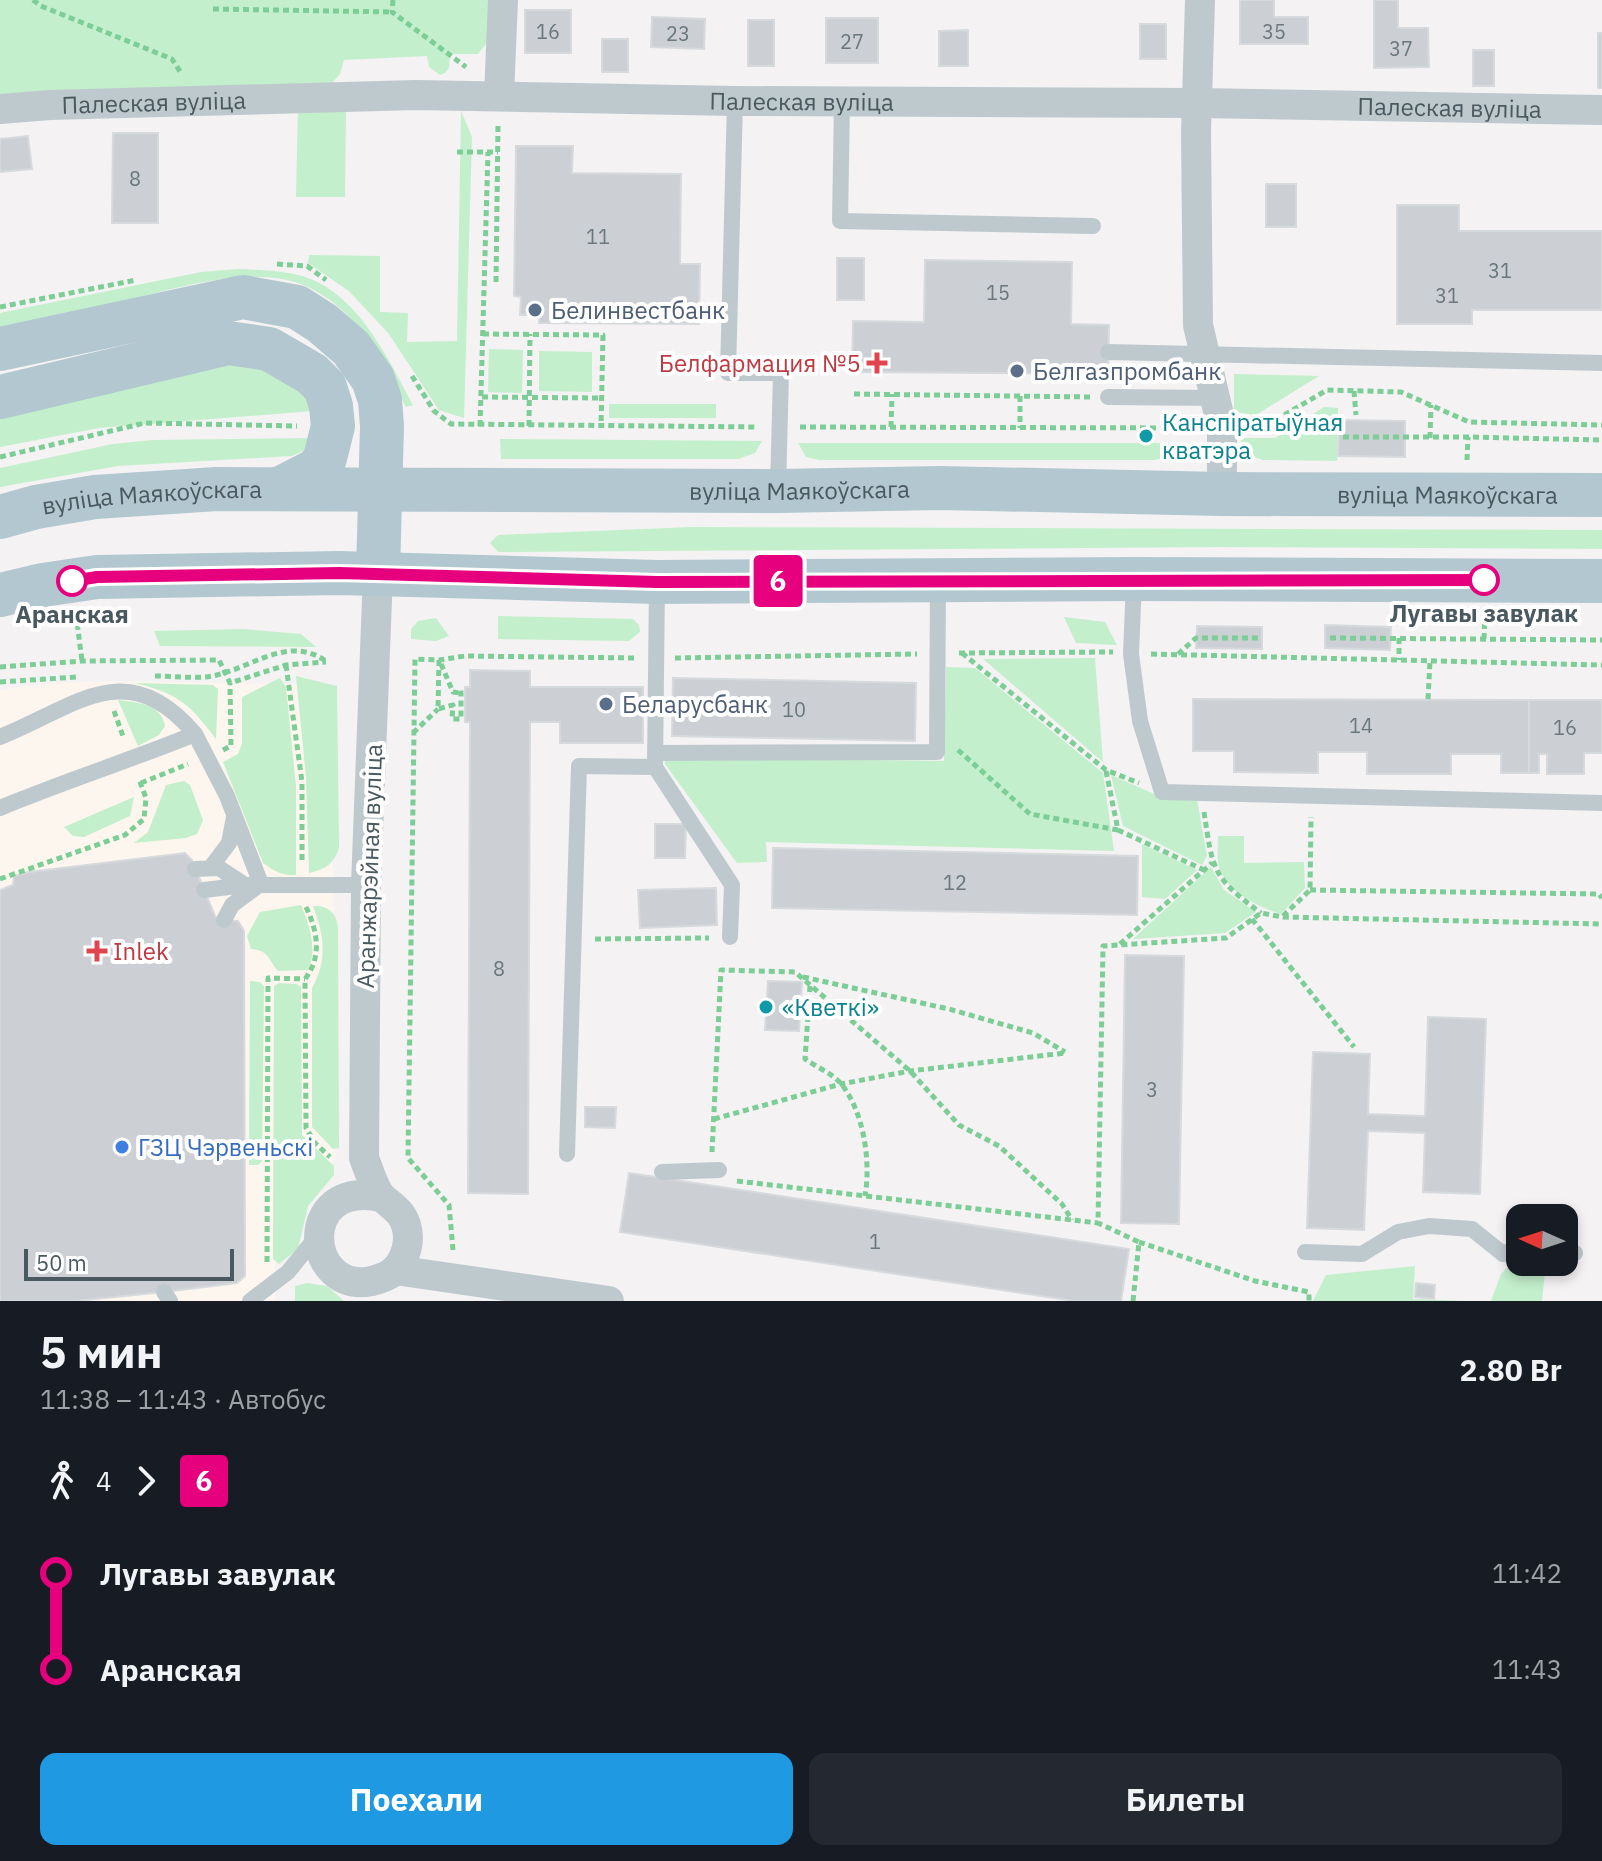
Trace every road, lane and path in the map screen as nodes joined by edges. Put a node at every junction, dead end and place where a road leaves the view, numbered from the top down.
1 (33, 0) edge
2 (393, 0) edge
3 (503, 0) edge
4 (1200, 0) edge
5 (213, 9) dead end
6 (392, 12) junction
7 (499, 93) junction
8 (198, 101) junction
9 (735, 101) junction
10 (842, 102) junction
11 (1197, 103) junction
12 (0, 109) edge
13 (1602, 110) edge
14 (457, 152) dead end
15 (488, 152) junction
16 (498, 152) junction
17 (1093, 226) dead end
18 (486, 260) junction
19 (496, 260) junction
20 (496, 282) dead end
21 (483, 334) junction
22 (530, 334) junction
23 (0, 349) edge
24 (1108, 352) dead end
25 (1203, 354) junction
26 (1602, 363) edge
27 (1354, 391) junction
28 (854, 394) dead end
29 (892, 394) junction
30 (1020, 396) junction
31 (0, 397) edge
32 (482, 397) junction
33 (529, 397) junction
34 (1108, 397) joint
35 (602, 398) junction
36 (1215, 398) junction
37 (1431, 405) junction
38 (1356, 415) dead end
39 (1602, 425) edge
40 (303, 426) dead end
41 (529, 426) junction
42 (601, 426) junction
43 (780, 427) junction
44 (891, 427) junction
45 (1020, 428) junction
46 (1222, 428) junction
47 (1343, 437) dead end
48 (1430, 438) junction
49 (1602, 440) edge
50 (0, 457) edge
51 (279, 489) junction
52 (381, 491) junction
53 (778, 491) junction
54 (1222, 494) junction
55 (1602, 495) edge
56 (0, 517) edge
57 (378, 573) junction
58 (1134, 579) junction
59 (938, 580) junction
60 (72, 581) junction
61 (1602, 581) edge
62 (657, 582) junction
63 (0, 595) edge
64 (1259, 638) dead end
65 (1330, 638) dead end
66 (1399, 638) junction
67 (1602, 640) edge
68 (938, 653) junction
69 (962, 653) junction
70 (1131, 654) junction
71 (1177, 655) junction
72 (657, 658) junction
73 (439, 660) junction
74 (1399, 660) junction
75 (82, 661) junction
76 (1430, 661) junction
77 (286, 665) junction
78 (1602, 665) edge
79 (0, 667) edge
80 (224, 671) junction
81 (89, 676) dead end
82 (150, 676) dead end
83 (0, 682) edge
84 (1428, 699) dead end
85 (438, 709) junction
86 (195, 734) junction
87 (412, 734) junction
88 (0, 737) edge
89 (969, 759) dead end
90 (655, 760) junction
91 (1106, 770) junction
92 (1162, 792) junction
93 (1201, 793) junction
94 (1312, 796) junction
95 (1602, 803) edge
96 (0, 808) edge
97 (234, 815) junction
98 (1118, 830) junction
99 (1212, 863) junction
100 (1204, 870) junction
101 (302, 872) dead end
102 (253, 885) junction
103 (366, 885) junction
104 (204, 890) dead end
105 (1310, 890) junction
106 (1602, 898) edge
107 (306, 907) dead end
108 (1261, 913) junction
109 (1283, 917) junction
110 (1252, 919) junction
111 (224, 920) dead end
112 (1602, 924) edge
113 (726, 938) joint
114 (573, 939) junction
115 (1119, 945) junction
116 (799, 976) junction
117 (305, 979) junction
118 (810, 986) junction
119 (1354, 1047) dead end
120 (910, 1071) junction
121 (841, 1084) junction
122 (714, 1119) junction
123 (567, 1154) dead end
124 (330, 1157) dead end
125 (364, 1158) junction
126 (662, 1172) dead end
127 (718, 1173) junction
128 (865, 1196) junction
129 (345, 1197) junction
130 (381, 1197) junction
131 (1072, 1220) junction
132 (1098, 1223) junction
133 (318, 1235) junction
134 (408, 1240) junction
135 (1139, 1242) junction
136 (453, 1250) dead end
137 (1305, 1252) dead end
138 (1506, 1253) edge
139 (267, 1262) dead end
140 (288, 1272) junction
141 (432, 1275) junction
142 (341, 1280) junction
143 (383, 1283) edge
144 (250, 1301) edge
145 (609, 1301) edge
146 (1133, 1301) edge
147 (1309, 1301) edge

1 - 8 path
2 - 6 path
3 - 7 street
4 - 11 street
5 - 6 path
6 - 7 path
7 - 8 street, Палеская вуліца
7 - 9 street, Палеская вуліца
7 - 16 path
8 - 12 street, Палеская вуліца
9 - 10 street, Палеская вуліца
9 - 43 lane
10 - 11 street, Палеская вуліца
10 - 17 lane
11 - 13 street, Палеская вуліца
11 - 25 street
14 - 15 path
15 - 16 path
15 - 18 path
16 - 19 path
18 - 19 path
18 - 21 path
19 - 20 path
21 - 22 path
21 - 32 path
22 - 33 path
22 - 35 path
23 - 52 main road
24 - 25 lane
25 - 26 lane
25 - 36 street
27 - 37 path
27 - 38 path
27 - 46 path
28 - 29 path
29 - 30 path
29 - 44 path
30 - 34 path
30 - 45 path
31 - 51 main road
32 - 33 path
32 - 41 path
33 - 35 path
33 - 41 path
34 - 36 lane
35 - 42 path
36 - 46 street
37 - 39 path
37 - 48 path
40 - 50 path
41 - 42 path
42 - 43 path
43 - 44 path
43 - 53 lane
44 - 45 path
45 - 46 path
46 - 54 street
47 - 48 path
48 - 49 path
51 - 52 main road, вуліца Маякоўскага
51 - 56 main road, вуліца Маякоўскага
52 - 53 main road, вуліца Маякоўскага
52 - 57 main road
53 - 54 main road, вуліца Маякоўскага
54 - 55 main road, вуліца Маякоўскага
57 - 60 main road
57 - 62 main road
57 - 103 street, Аранжарэйная вуліца
58 - 59 main road
58 - 61 main road
58 - 70 lane
59 - 62 main road
59 - 68 lane
60 - 63 main road
60 - 75 path
62 - 72 lane
64 - 71 path
65 - 66 path
66 - 67 path
66 - 74 path
68 - 69 path
68 - 72 path
68 - 90 lane
69 - 70 path
69 - 91 path
70 - 71 path
70 - 92 lane
71 - 74 path
72 - 73 path
72 - 90 lane
73 - 85 path
73 - 85 path
73 - 87 path
74 - 76 path
75 - 79 path
75 - 80 path
76 - 78 path
76 - 84 path
77 - 80 path
77 - 80 path
77 - 101 path
80 - 82 path
81 - 83 path
85 - 87 path
86 - 88 lane
86 - 96 lane
86 - 97 lane
87 - 136 path
89 - 98 path
90 - 113 lane
90 - 114 lane
91 - 92 path
91 - 98 path
92 - 93 lane
93 - 94 lane
93 - 99 path
94 - 95 lane
94 - 105 path
97 - 102 lane
97 - 102 lane
98 - 100 path
99 - 100 path
99 - 108 path
100 - 115 path
102 - 103 lane
102 - 104 lane
102 - 111 lane
103 - 125 street, Аранжарэйная вуліца
105 - 106 path
105 - 109 path
107 - 117 path
108 - 109 path
108 - 110 path
109 - 112 path
110 - 115 path
110 - 119 path
113 - 114 path
114 - 123 lane
115 - 132 path
116 - 118 path
116 - 120 path
116 - 122 path
117 - 124 path
117 - 139 path
118 - 120 path
118 - 121 path
120 - 121 path
120 - 131 path
121 - 122 path
121 - 128 path
122 - 127 path
125 - 129 street, Аранжарэйная вуліца
125 - 130 street, Аранжарэйная вуліца
126 - 127 lane
127 - 128 path
128 - 131 path
129 - 130 street
129 - 133 street, Аранжарэйная вуліца
130 - 134 street, Аранжарэйная вуліца
131 - 132 path
132 - 135 path
133 - 140 lane
133 - 142 street
134 - 141 street, Аранжарэйная вуліца
134 - 143 street
135 - 146 path
135 - 147 path
137 - 138 lane
140 - 142 lane
140 - 144 lane
141 - 143 street
141 - 145 street
142 - 143 street

